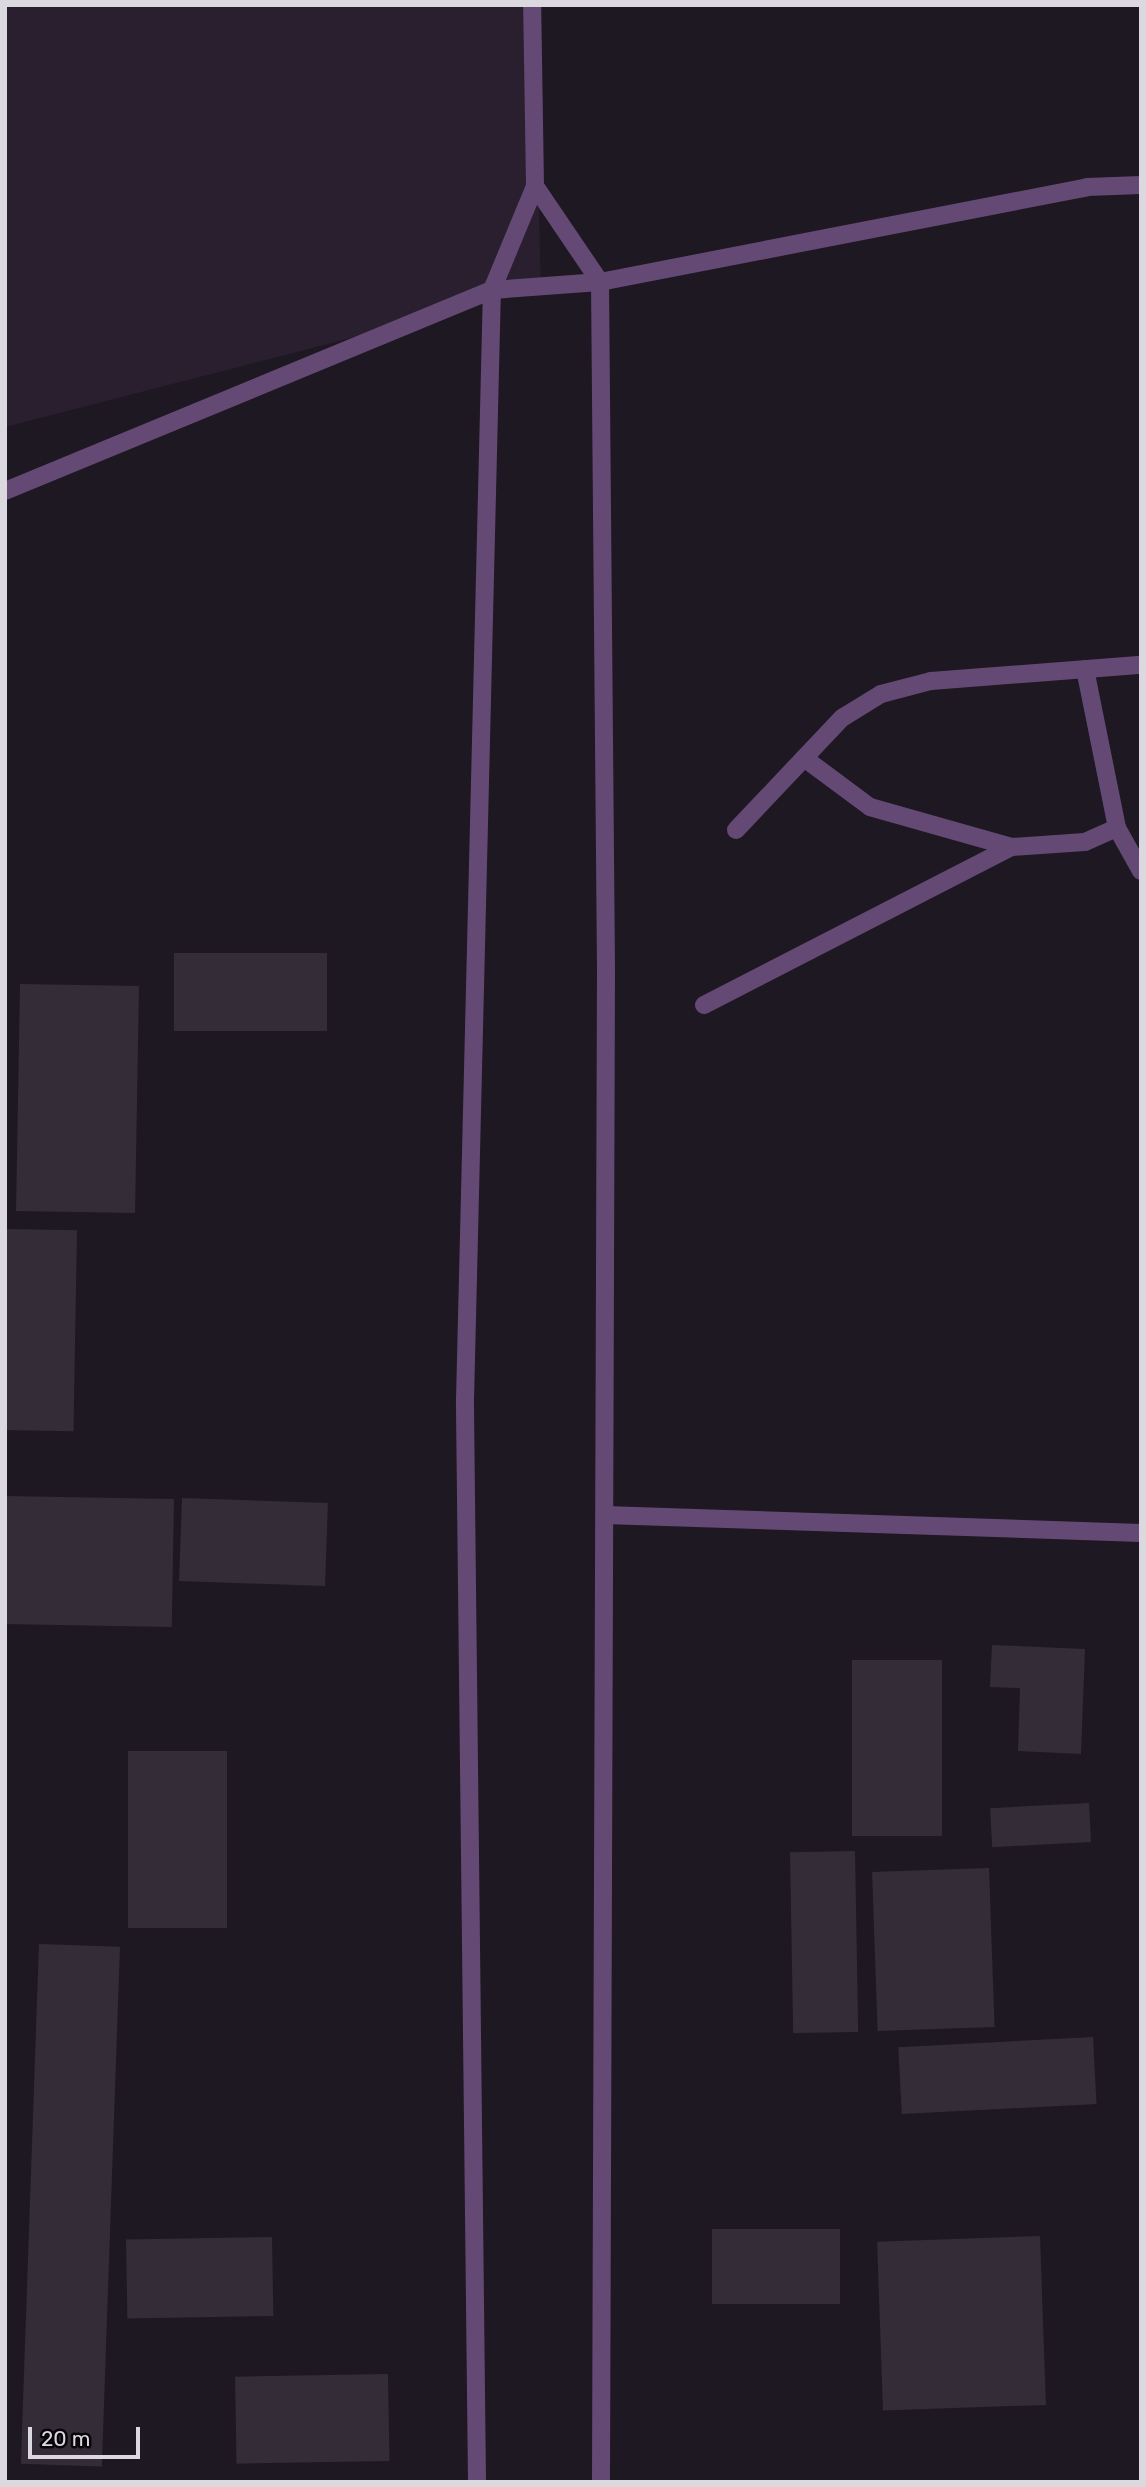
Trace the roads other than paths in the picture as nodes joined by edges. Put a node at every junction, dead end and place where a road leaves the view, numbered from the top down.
1 (532, 5) edge
2 (1141, 185) edge
3 (535, 186) junction
4 (600, 282) junction
5 (492, 290) junction
6 (5, 491) edge
7 (1141, 665) edge
8 (1085, 669) junction
9 (804, 758) junction
10 (1117, 828) junction
11 (736, 830) dead end
12 (1011, 846) junction
13 (1141, 871) edge
14 (704, 1005) dead end
15 (605, 1515) junction
16 (1141, 1532) edge
17 (477, 2482) edge
18 (601, 2482) edge

1 - 3 street
2 - 4 street
3 - 4 street
3 - 5 street
4 - 5 street
4 - 15 street
5 - 6 street
5 - 17 street
7 - 8 street
8 - 9 street
8 - 10 street
9 - 11 street
9 - 12 street
10 - 12 street
10 - 13 street
12 - 14 street
15 - 16 street
15 - 18 street

